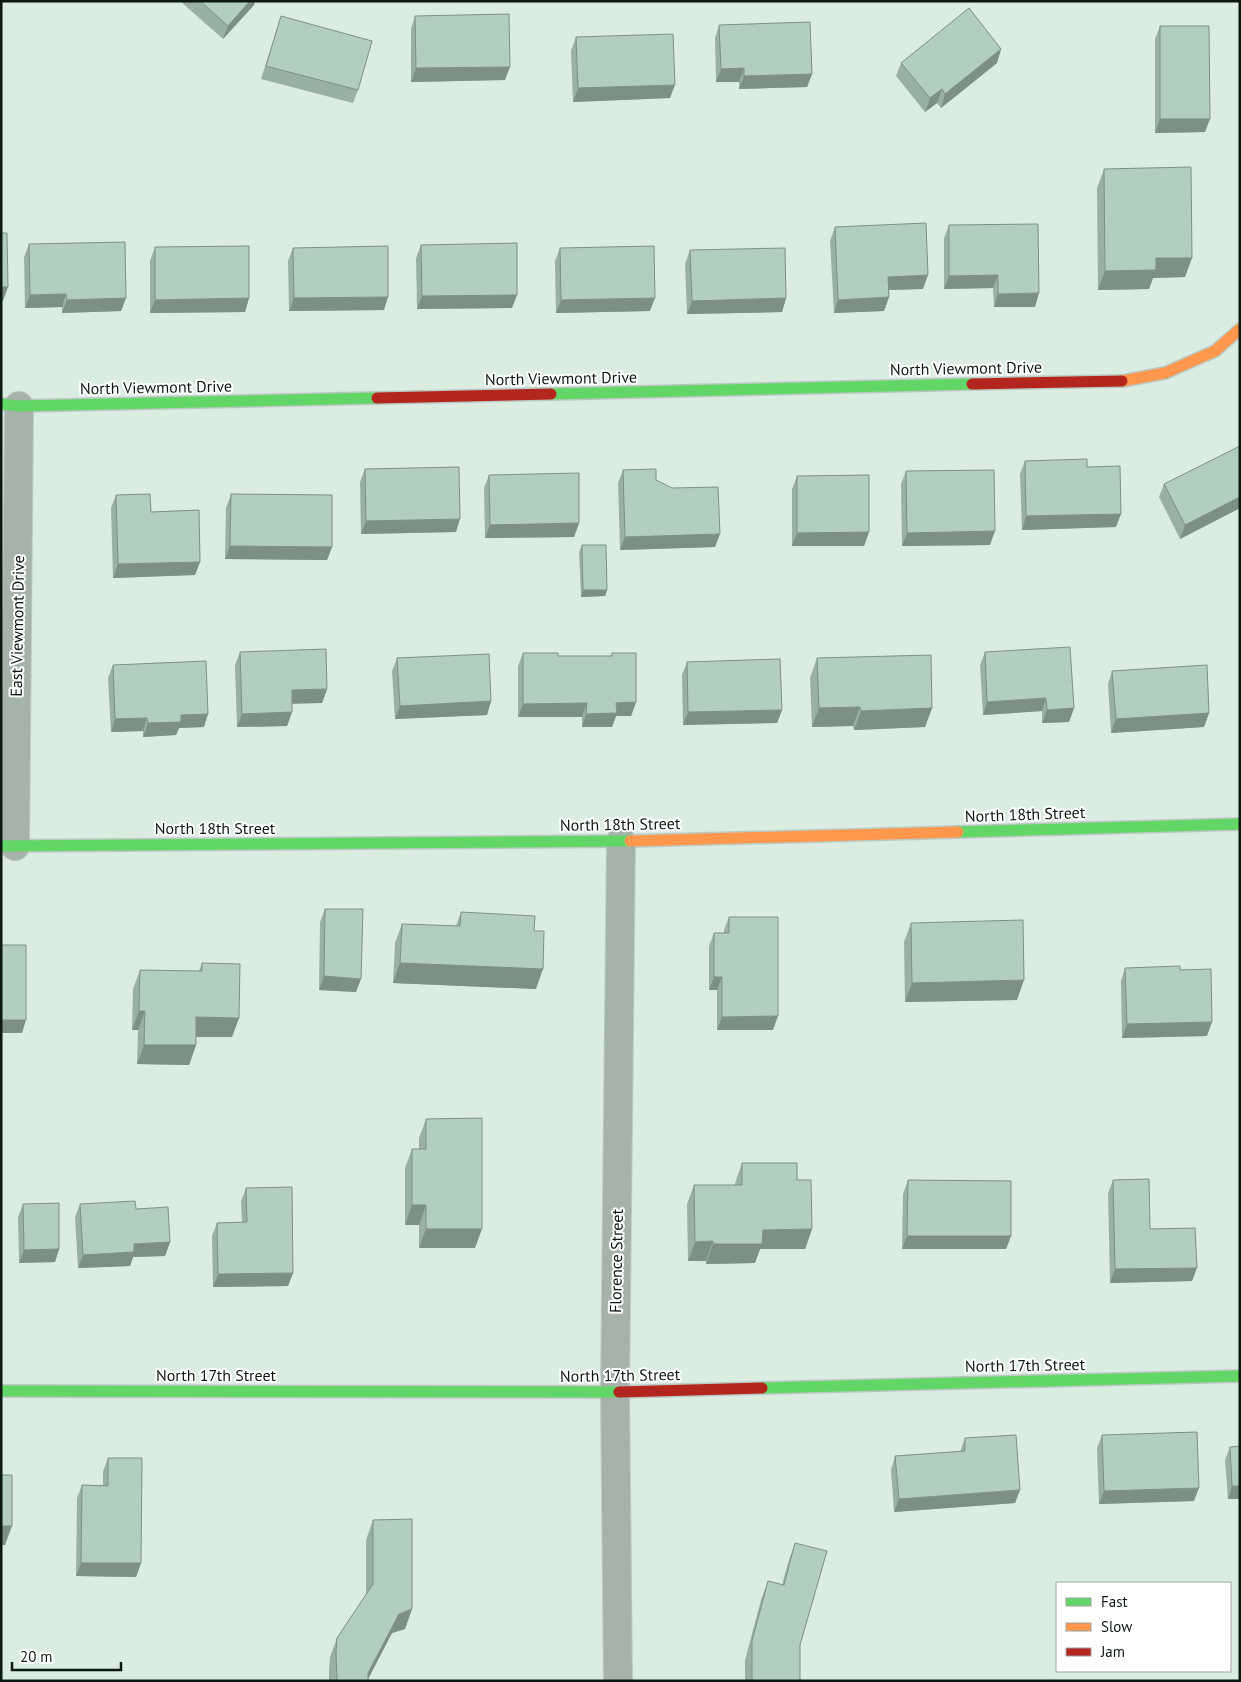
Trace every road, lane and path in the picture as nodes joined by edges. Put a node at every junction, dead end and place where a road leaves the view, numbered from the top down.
1 (1240, 329) edge
2 (10, 405) edge
3 (1240, 824) edge
4 (620, 841) junction
5 (8, 846) edge
6 (1240, 1376) edge
7 (1, 1391) edge
8 (615, 1392) junction
9 (618, 1681) edge

1 - 2 street, North Viewmont Drive
2 - 5 street, East Viewmont Drive
3 - 4 street, North 18th Street
4 - 5 street, North 18th Street
4 - 8 street, Florence Street
6 - 8 street, North 17th Street
7 - 8 street, North 17th Street
8 - 9 street, Florence Street

